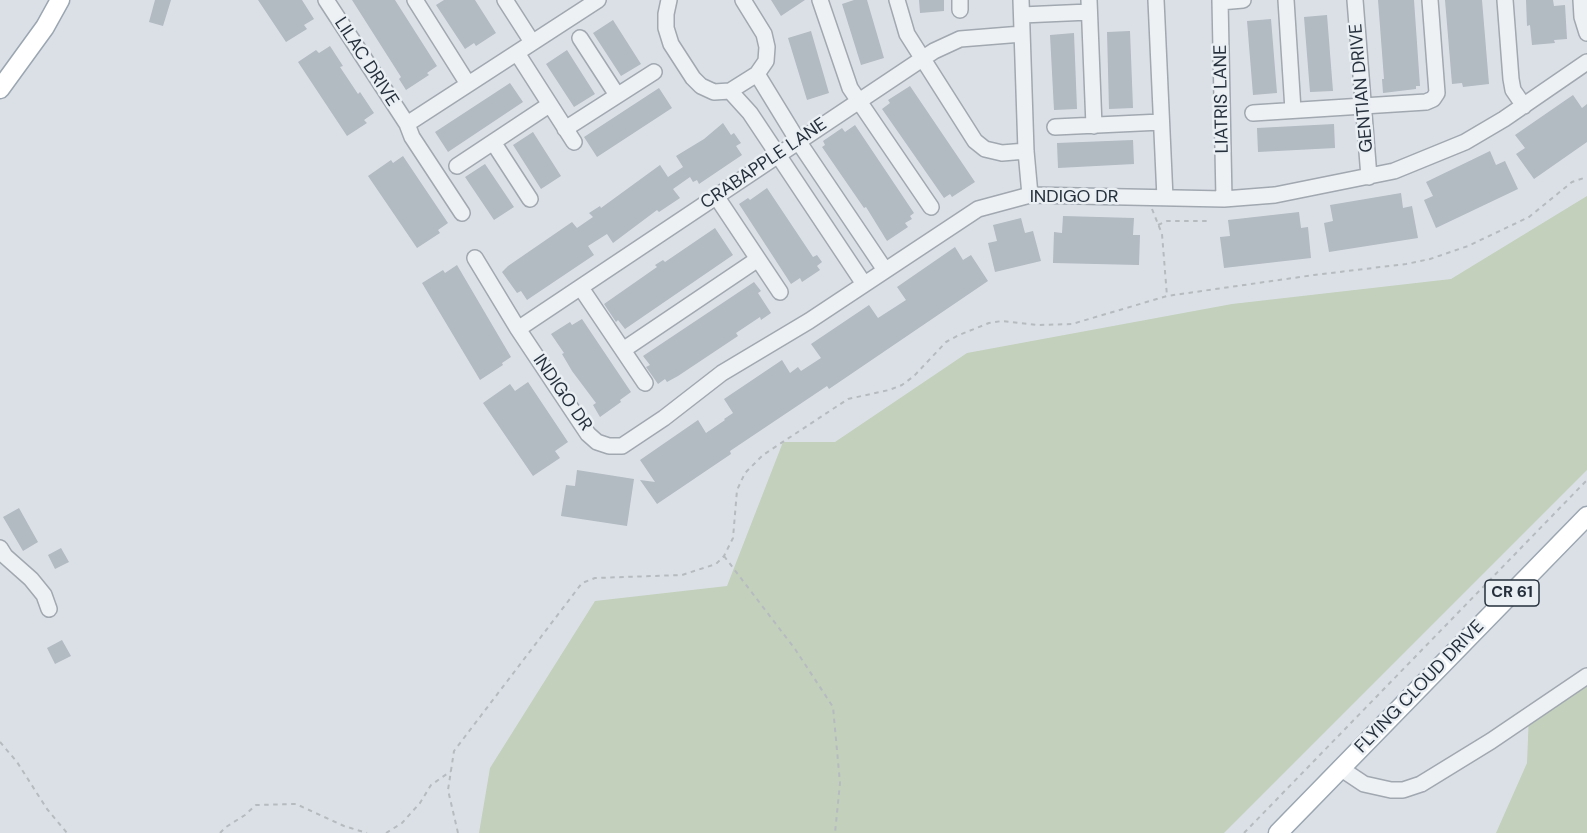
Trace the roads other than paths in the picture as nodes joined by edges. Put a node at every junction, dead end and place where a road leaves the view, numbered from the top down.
1 (60, 0) edge
2 (326, 0) edge
3 (415, 0) edge
4 (505, 0) edge
5 (669, 0) edge
6 (743, 0) edge
7 (820, 0) edge
8 (897, 0) edge
9 (1155, 0) edge
10 (1243, 0) edge
11 (1286, 0) edge
12 (1355, 0) edge
13 (1430, 0) edge
14 (1505, 0) edge
15 (1581, 0) edge
16 (594, 1) edge
17 (1220, 1) edge
18 (1089, 6) edge
19 (1022, 8) edge
20 (1587, 33) edge
21 (1022, 34) junction
22 (580, 38) dead end
23 (532, 42) junction
24 (517, 53) junction
25 (921, 59) junction
26 (1587, 62) edge
27 (654, 72) dead end
28 (757, 74) junction
29 (468, 84) junction
30 (0, 88) edge
31 (730, 91) junction
32 (617, 95) junction
33 (858, 101) junction
34 (549, 105) junction
35 (1524, 106) junction
36 (1363, 107) junction
37 (1293, 110) junction
38 (1253, 113) dead end
39 (1161, 122) junction
40 (407, 124) junction
41 (1094, 126) junction
42 (1054, 127) dead end
43 (798, 141) junction
44 (493, 142) junction
45 (1026, 151) junction
46 (779, 155) junction
47 (457, 166) dead end
48 (1369, 177) junction
49 (1030, 195) junction
50 (716, 196) junction
51 (1165, 198) junction
52 (530, 199) dead end
53 (1224, 199) junction
54 (930, 207) dead end
55 (462, 213) dead end
56 (475, 258) dead end
57 (758, 259) junction
58 (885, 270) junction
59 (864, 284) junction
60 (581, 288) junction
61 (780, 292) dead end
62 (518, 329) junction
63 (623, 350) junction
64 (645, 383) dead end
65 (1587, 516) edge
66 (0, 548) edge
67 (49, 609) dead end
68 (1587, 676) edge
69 (1340, 768) junction
70 (1278, 833) edge

1 - 30 main road
2 - 40 street, LILAC DRIVE
3 - 29 street
4 - 23 street
5 - 31 street
6 - 28 street
7 - 33 street
8 - 25 street
9 - 39 street
10 - 17 street
11 - 37 street
12 - 36 street, GENTIAN DRIVE
13 - 36 street
14 - 35 street
15 - 20 street
16 - 23 street
17 - 53 street, LIATRIS LANE
18 - 19 street
18 - 41 street
19 - 21 street
21 - 25 street, CRABAPPLE LANE
21 - 45 street
22 - 32 street
23 - 24 street
24 - 29 street
24 - 34 street
25 - 33 street, CRABAPPLE LANE
25 - 45 street
26 - 35 street, INDIGO DR
27 - 32 street
28 - 31 street
28 - 43 street
29 - 40 street
31 - 46 street
32 - 34 street
33 - 43 street, CRABAPPLE LANE
33 - 54 street
34 - 44 street
35 - 48 street, INDIGO DR
36 - 37 street
36 - 48 street, GENTIAN DRIVE
37 - 38 street
39 - 41 street
39 - 51 street
40 - 55 street, LILAC DRIVE
41 - 42 street
43 - 46 street, CRABAPPLE LANE
43 - 58 street
44 - 47 street
44 - 52 street
45 - 49 street
46 - 50 street, CRABAPPLE LANE
46 - 59 street
48 - 53 street, INDIGO DR
49 - 51 street, INDIGO DR
49 - 58 street, INDIGO DR
50 - 57 street
50 - 60 street, CRABAPPLE LANE
51 - 53 street, INDIGO DR
56 - 62 street, INDIGO DR
57 - 61 street
57 - 63 street
58 - 59 street, INDIGO DR
59 - 62 street, INDIGO DR
60 - 62 street, CRABAPPLE LANE
60 - 63 street
63 - 64 street
65 - 69 main road, FLYING CLOUD DRIVE / CR 61
66 - 67 street
68 - 69 street
69 - 70 main road, FLYING CLOUD DRIVE / CR 61

